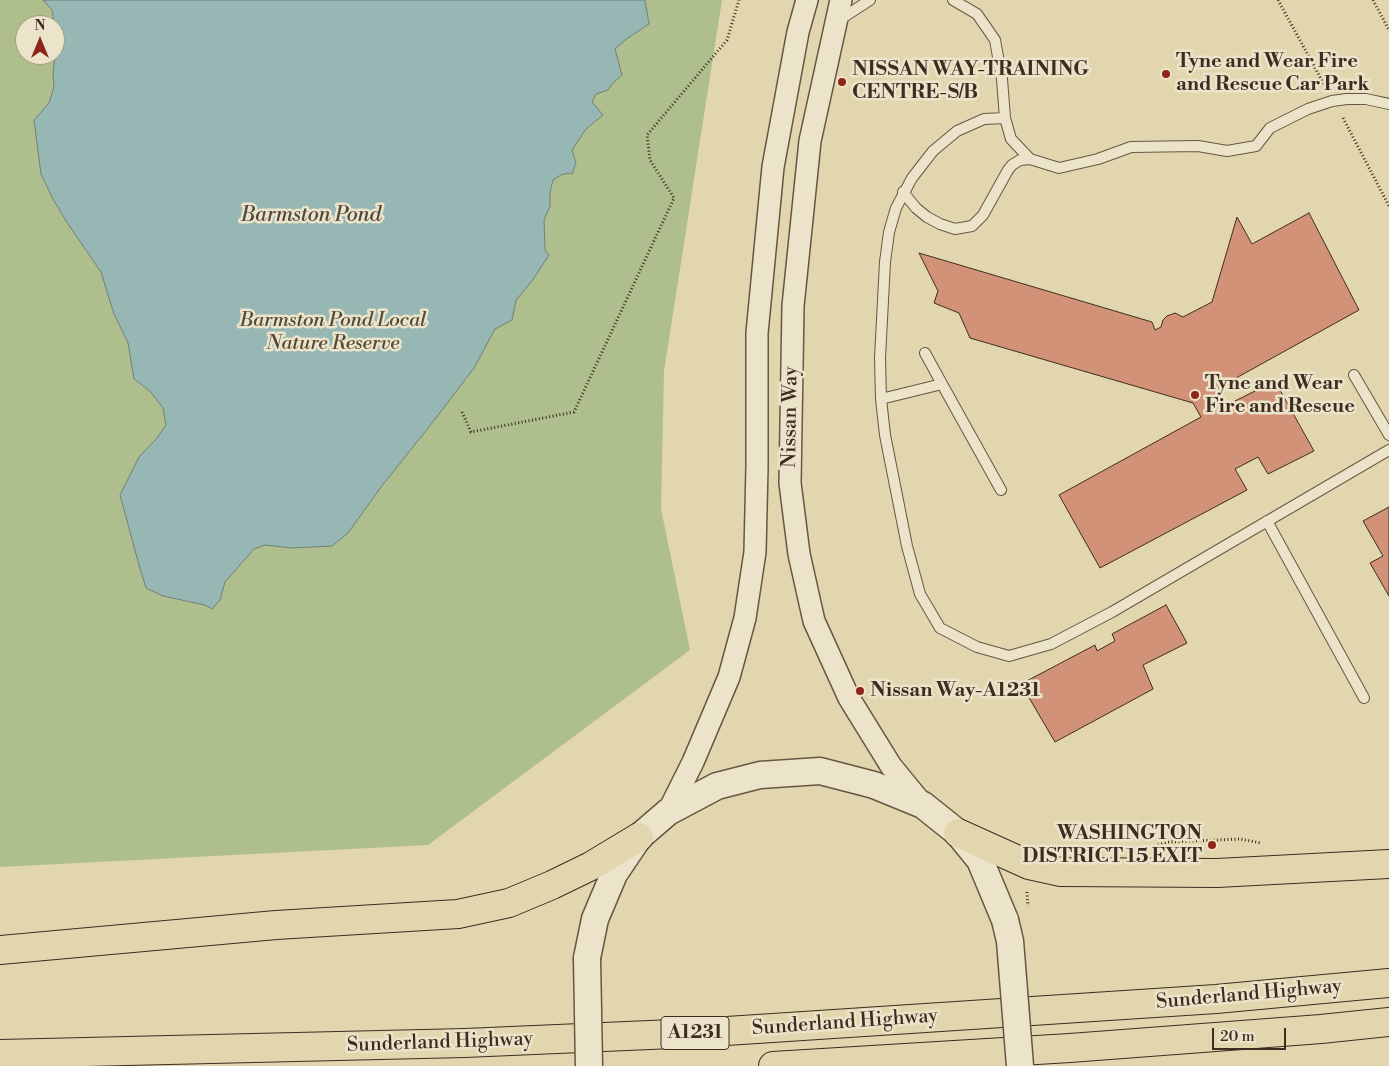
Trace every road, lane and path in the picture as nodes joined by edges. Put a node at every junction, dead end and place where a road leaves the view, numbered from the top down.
1 (739, 0) edge
2 (807, 0) edge
3 (842, 0) edge
4 (870, 0) edge
5 (953, 0) edge
6 (1373, 0) edge
7 (836, 23) junction
8 (1389, 30) edge
9 (1389, 104) edge
10 (1005, 118) junction
11 (1030, 159) junction
12 (903, 192) junction
13 (925, 353) dead end
14 (1354, 375) dead end
15 (942, 384) junction
16 (881, 399) junction
17 (462, 412) dead end
18 (1389, 435) edge
19 (1389, 450) edge
20 (1001, 490) dead end
21 (1267, 521) junction
22 (1364, 698) dead end
23 (923, 804) junction
24 (668, 812) junction
25 (958, 833) junction
26 (639, 837) junction
27 (1389, 864) edge
28 (0, 950) edge
29 (1389, 983) edge
30 (1389, 1022) edge
31 (0, 1054) edge
32 (589, 1066) edge
33 (773, 1066) edge
34 (1020, 1066) edge

1 - 17 path
2 - 24 street, Nissan Way
3 - 7 street, Nissan Way
4 - 7 lane
5 - 10 lane
6 - 8 path
7 - 23 street, Nissan Way
9 - 11 lane
10 - 11 lane
10 - 12 lane
11 - 12 lane
12 - 16 lane
13 - 15 lane
14 - 18 lane
15 - 16 lane
15 - 20 lane
16 - 21 lane
19 - 21 lane
21 - 22 lane
23 - 24 street
23 - 25 street
24 - 26 street
25 - 27 highway
25 - 34 street, bridge
26 - 28 highway
26 - 32 street, bridge
29 - 31 highway, Sunderland Highway / A1231
30 - 33 highway, Sunderland Highway

